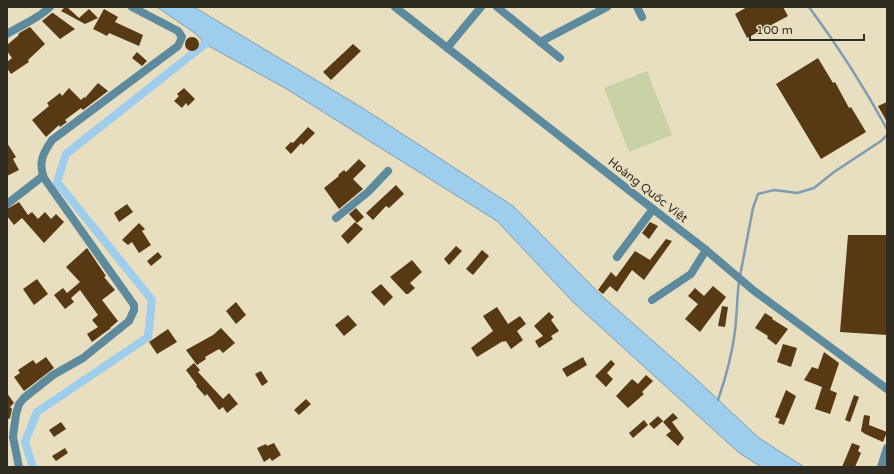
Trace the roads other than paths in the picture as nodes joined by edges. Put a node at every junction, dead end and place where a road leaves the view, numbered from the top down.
1 (50, 7) edge
2 (132, 7) edge
3 (395, 7) edge
4 (481, 7) edge
5 (497, 7) edge
6 (607, 7) edge
7 (637, 7) edge
8 (642, 17) dead end
9 (7, 34) edge
10 (540, 42) junction
11 (447, 48) junction
12 (560, 58) dead end
13 (388, 171) dead end
14 (43, 176) junction
15 (7, 204) edge
16 (653, 209) junction
17 (336, 218) dead end
18 (706, 250) junction
19 (617, 258) dead end
20 (652, 300) dead end
21 (887, 389) edge
22 (887, 448) edge
23 (19, 467) edge
24 (881, 467) edge

1 - 9 street
2 - 14 street
3 - 11 street, Hoàng Quốc Việt
4 - 11 street
5 - 10 street
6 - 10 street
7 - 8 street
10 - 12 street
11 - 16 street, Hoàng Quốc Việt
13 - 17 street
14 - 15 street
14 - 23 street
16 - 18 street, Hoàng Quốc Việt
16 - 19 street
18 - 20 street
18 - 21 street, Hoàng Quốc Việt
22 - 24 street

